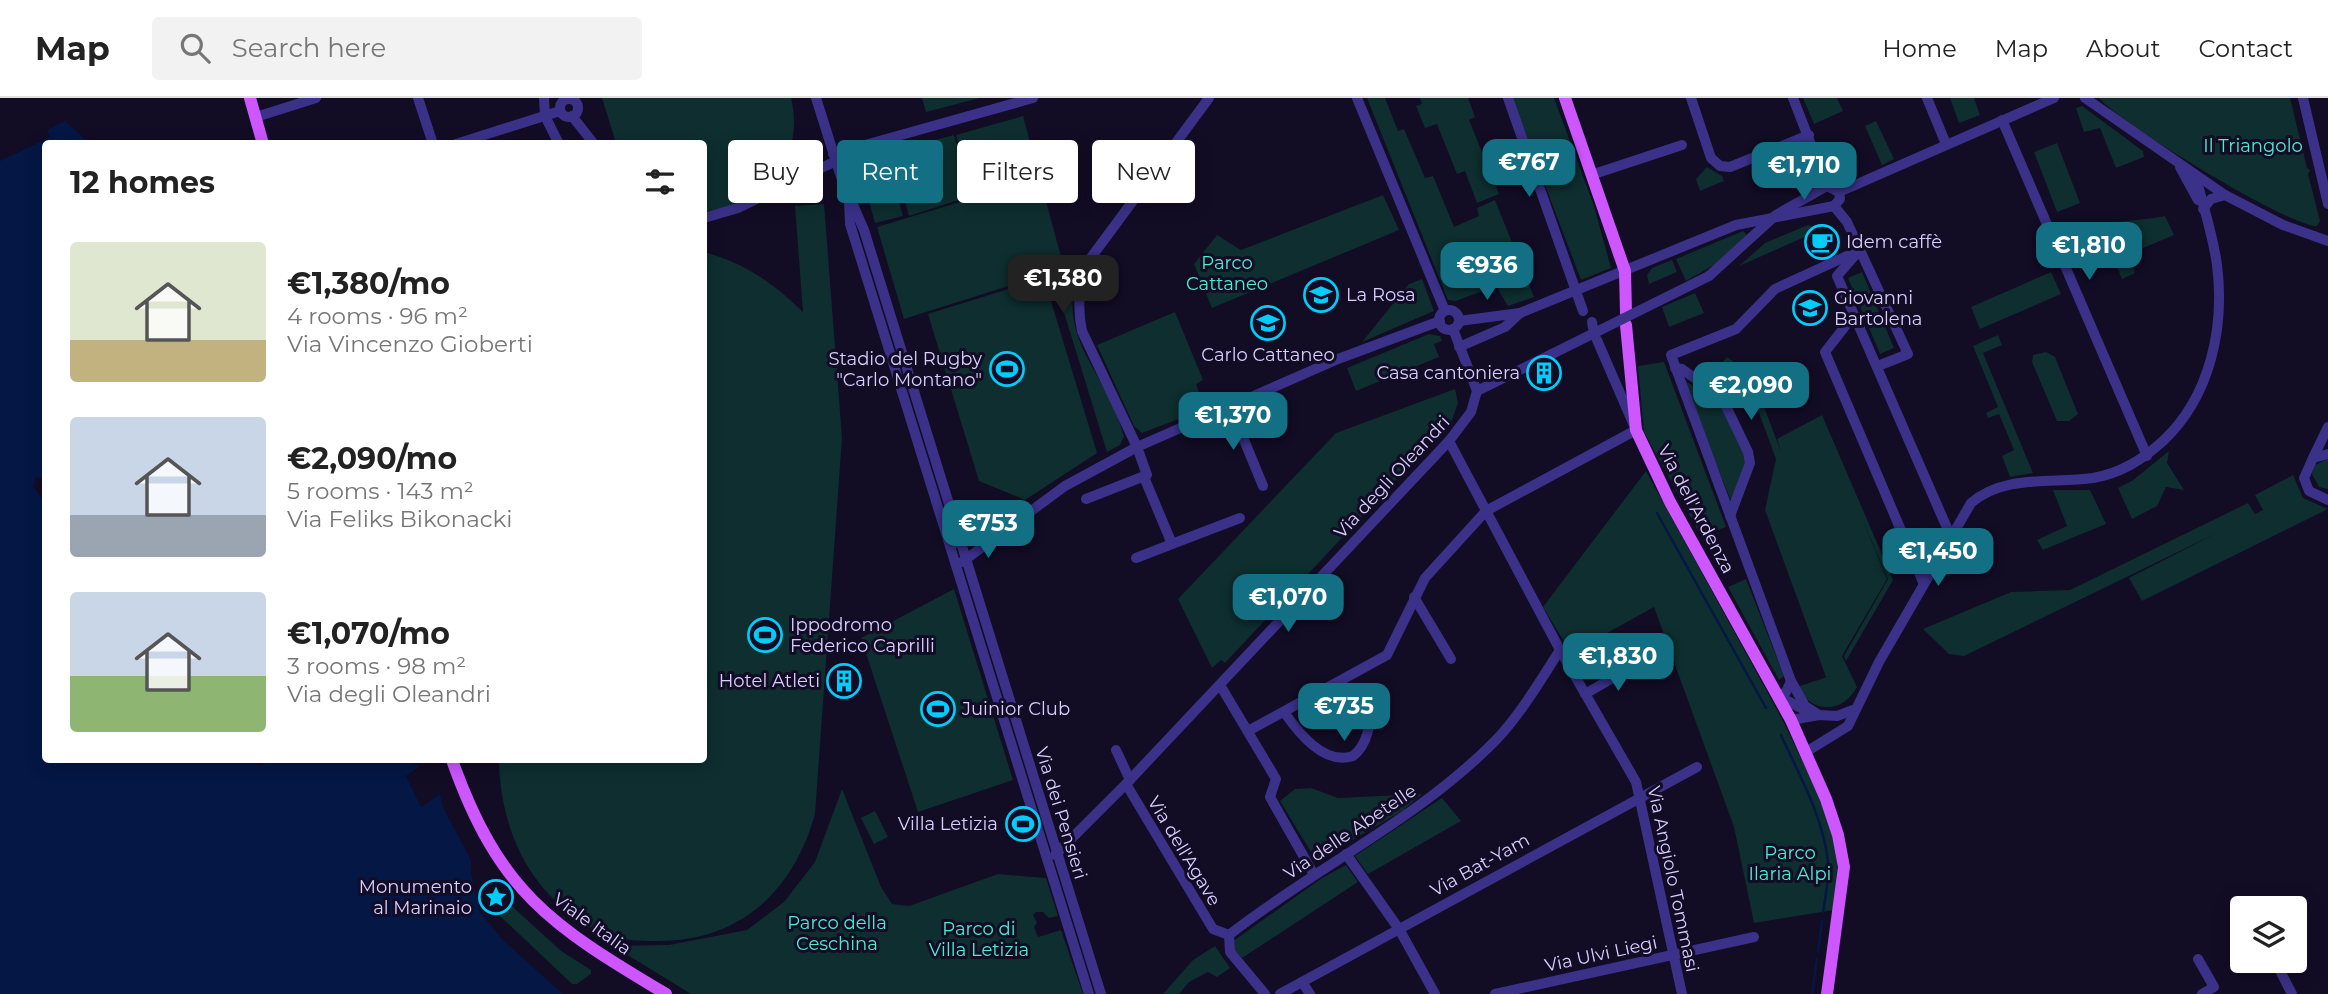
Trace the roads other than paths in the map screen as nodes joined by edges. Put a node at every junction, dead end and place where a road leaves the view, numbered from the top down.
1 (250, 98) edge
2 (316, 98) edge
3 (418, 98) edge
4 (544, 98) edge
5 (816, 98) edge
6 (1033, 98) edge
7 (1209, 98) edge
8 (1357, 98) edge
9 (1508, 98) edge
10 (1565, 98) edge
11 (1691, 98) edge
12 (1793, 98) edge
13 (1927, 98) edge
14 (2054, 98) edge
15 (2085, 98) edge
16 (2303, 98) edge
17 (572, 99) edge
18 (561, 111) junction
19 (545, 116) junction
20 (572, 116) junction
21 (256, 117) junction
22 (2002, 120) junction
23 (1809, 135) junction
24 (263, 140) edge
25 (432, 140) edge
26 (469, 140) edge
27 (557, 140) edge
28 (591, 140) edge
29 (1946, 144) junction
30 (1682, 145) dead end
31 (834, 158) junction
32 (2177, 162) junction
33 (1594, 174) junction
34 (2196, 177) junction
35 (1824, 188) junction
36 (1839, 192) junction
37 (2225, 195) junction
38 (2328, 204) edge
39 (1829, 206) junction
40 (2203, 209) junction
41 (1776, 215) junction
42 (707, 217) edge
43 (2328, 241) edge
44 (1860, 250) junction
45 (1625, 271) junction
46 (1578, 291) junction
47 (1584, 307) dead end
48 (1445, 311) junction
49 (1520, 313) junction
50 (1854, 315) junction
51 (1440, 321) junction
52 (1456, 325) junction
53 (1597, 340) dead end
54 (1459, 347) junction
55 (1878, 366) junction
56 (1675, 368) junction
57 (1477, 391) junction
58 (1230, 407) junction
59 (2328, 427) edge
60 (1636, 430) junction
61 (1449, 441) junction
62 (1137, 447) junction
63 (2328, 454) edge
64 (2147, 456) junction
65 (2314, 458) junction
66 (1144, 477) junction
67 (1263, 486) dead end
68 (1086, 499) dead end
69 (2328, 500) edge
70 (1486, 512) junction
71 (1730, 516) junction
72 (1240, 518) dead end
73 (992, 537) junction
74 (1951, 537) junction
75 (954, 543) junction
76 (1172, 544) junction
77 (1136, 558) dead end
78 (960, 562) junction
79 (1923, 582) junction
80 (1414, 597) junction
81 (1560, 650) junction
82 (1451, 659) dead end
83 (1635, 665) dead end
84 (1791, 681) junction
85 (1338, 682) junction
86 (1220, 685) junction
87 (1585, 694) junction
88 (1778, 696) junction
89 (1853, 710) junction
90 (1284, 712) junction
91 (1815, 713) junction
92 (1791, 720) junction
93 (1248, 731) junction
94 (1116, 750) dead end
95 (1806, 752) junction
96 (453, 763) edge
97 (1697, 766) dead end
98 (1128, 782) junction
99 (1639, 795) junction
100 (1058, 853) junction
101 (1346, 854) junction
102 (1048, 860) junction
103 (1313, 873) junction
104 (1399, 929) junction
105 (1230, 935) junction
106 (1754, 937) dead end
107 (1673, 955) junction
108 (2198, 959) dead end
109 (2281, 973) edge
110 (1302, 982) junction
111 (666, 994) edge
112 (1089, 994) edge
113 (1101, 994) edge
114 (1265, 994) edge
115 (1280, 994) edge
116 (1310, 994) edge
117 (1435, 994) edge
118 (1495, 994) edge
119 (1682, 994) edge
120 (1826, 994) edge
121 (2202, 994) edge
122 (2292, 994) edge

1 - 21 main road
2 - 21 street
3 - 25 street
4 - 19 street
5 - 31 street, Via dei Pensieri
6 - 31 street
7 - 62 street
8 - 48 street
9 - 46 street
10 - 33 main road, Via dell'Ardenza
11 - 23 street
12 - 23 street
13 - 29 street
14 - 22 street
15 - 32 street
16 - 38 street
17 - 18 street
17 - 20 street
18 - 19 street
18 - 20 street
19 - 26 street
19 - 27 street
20 - 28 street
21 - 24 main road
22 - 29 street
22 - 64 street
23 - 35 street
29 - 36 street
30 - 33 street
31 - 42 street
31 - 75 street, Via dei Pensieri
32 - 34 street
32 - 40 street
33 - 45 main road, Via dell'Ardenza
34 - 37 street
34 - 40 street
35 - 36 street
35 - 39 street
35 - 41 street
36 - 39 street
37 - 40 street
37 - 43 street
39 - 41 street
39 - 44 street
40 - 64 street
41 - 45 street
41 - 57 street, bridge
44 - 50 street
44 - 55 street
44 - 56 street
45 - 46 street
45 - 60 main road, Via dell'Ardenza
46 - 47 street
46 - 49 street
48 - 51 street
48 - 52 street
49 - 52 street
49 - 54 street
50 - 55 street
50 - 79 street
51 - 52 street
51 - 58 street
52 - 54 street
53 - 60 street
54 - 57 street
55 - 74 street
56 - 71 street
56 - 71 street
57 - 61 street, Via degli Oleandri
58 - 62 street
58 - 67 street
59 - 65 street
60 - 70 street
60 - 88 main road, Via dell'Ardenza
61 - 70 street, Via Angiolo Tommasi
61 - 86 street, Via degli Oleandri
62 - 66 street
62 - 73 street
63 - 65 street
64 - 74 street
65 - 69 street
66 - 68 street
66 - 76 street
70 - 80 street
70 - 81 street, Via Angiolo Tommasi
71 - 84 street
72 - 76 street
73 - 75 street
73 - 78 street
74 - 79 street
75 - 78 street, Via dei Pensieri
76 - 77 street
78 - 100 street, Via dei Pensieri
78 - 102 street, Via dei Pensieri
79 - 89 street
80 - 82 street
80 - 85 street
81 - 87 street, Via Angiolo Tommasi
81 - 101 street, Via delle Abetelle
83 - 87 street
84 - 88 street
84 - 91 street
85 - 90 street
85 - 90 street
86 - 93 street
86 - 98 street, Via degli Oleandri
87 - 99 street, Via Angiolo Tommasi
88 - 91 street
88 - 92 main road, Via dell'Ardenza
89 - 91 street
89 - 95 street
90 - 93 street
91 - 92 street
92 - 95 main road, Via dell'Ardenza
93 - 103 street
94 - 98 street, Via dell'Agave
95 - 120 main road, Via dell'Ardenza
96 - 111 main road, Viale Italia
97 - 99 street, Via Bat-Yam
98 - 100 street, Via degli Oleandri
98 - 105 street, Via dell'Agave
99 - 104 street, Via Bat-Yam
99 - 107 street, Via Angiolo Tommasi
100 - 102 street, Via degli Oleandri
100 - 113 street, Via dei Pensieri
101 - 103 street, Via delle Abetelle
101 - 104 street
102 - 112 street, Via dei Pensieri
103 - 105 street, Via delle Abetelle
104 - 110 street, Via Bat-Yam
104 - 117 street
105 - 114 street
106 - 107 street, Via Ulvi Liegi
107 - 118 street, Via Ulvi Liegi
107 - 119 street, Via Angiolo Tommasi
108 - 121 street
109 - 122 street
110 - 115 street, Via Bat-Yam
110 - 116 street

